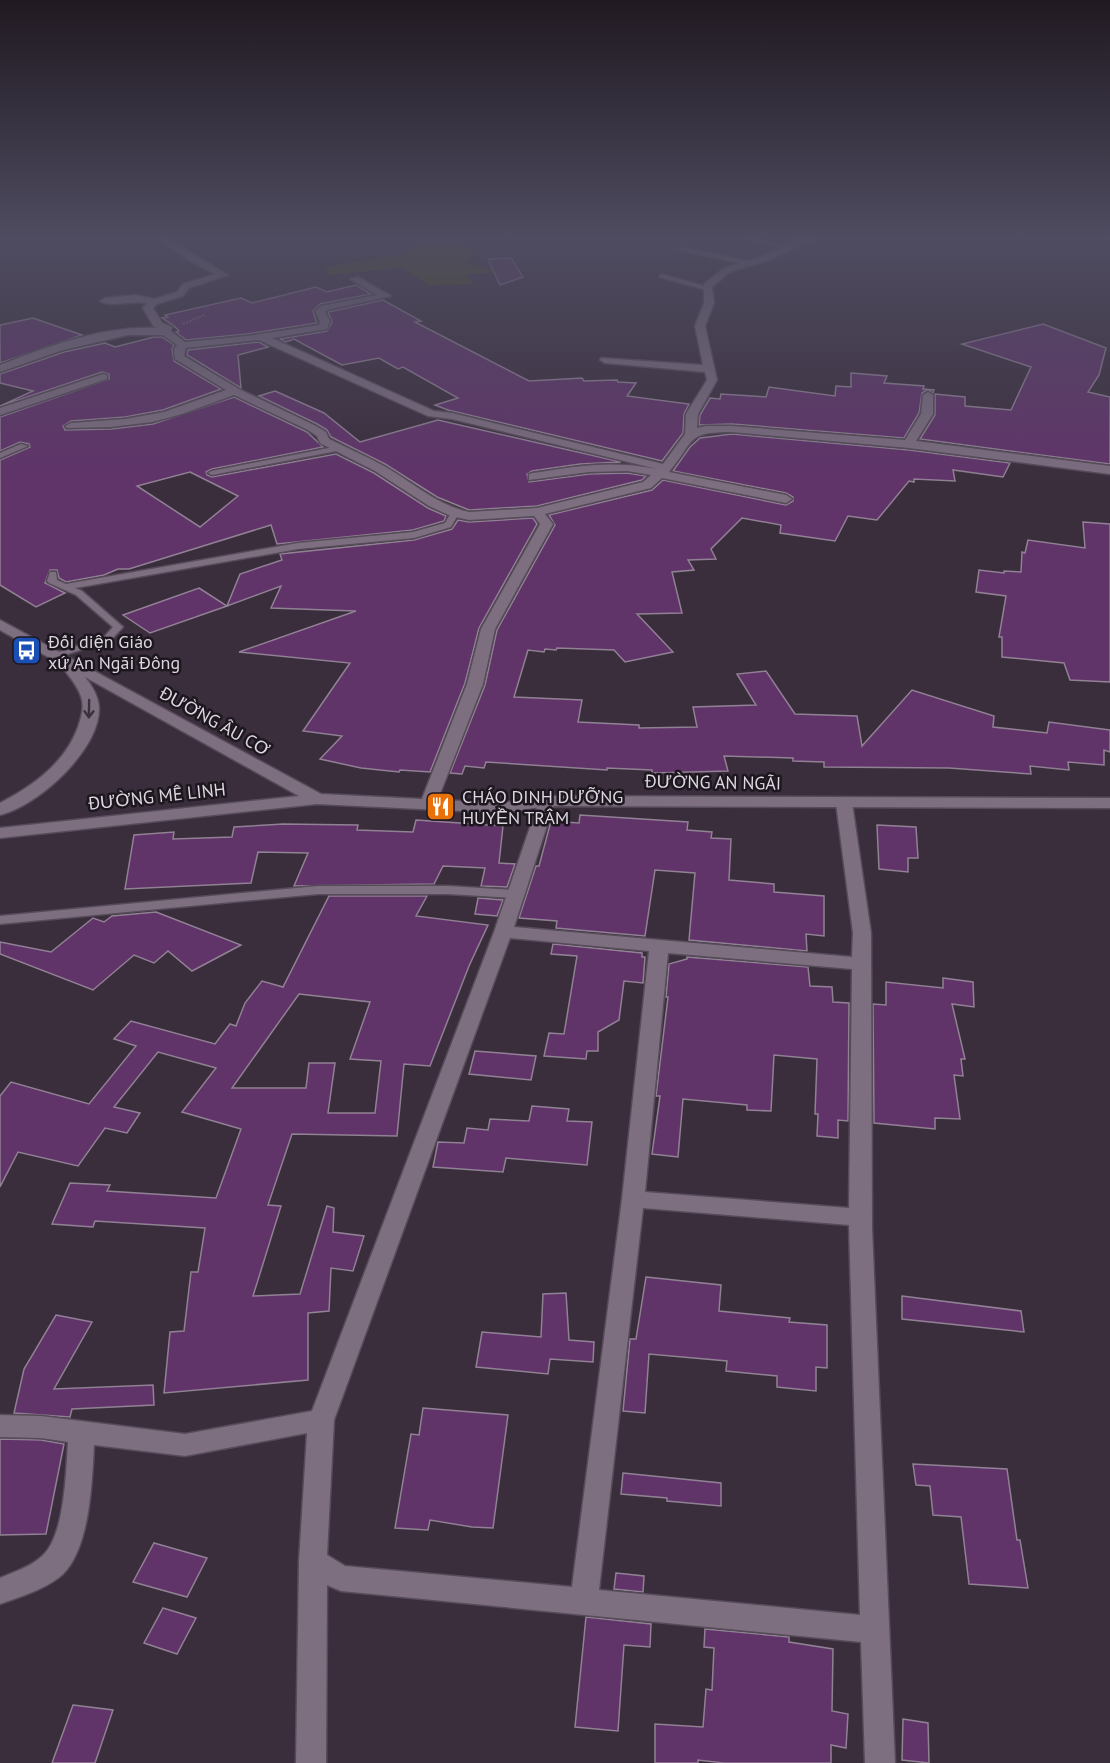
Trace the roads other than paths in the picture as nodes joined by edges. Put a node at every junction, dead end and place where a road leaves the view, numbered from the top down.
1 (154, 320) edge
2 (325, 320) edge
3 (702, 320) edge
4 (166, 332) junction
5 (261, 337) junction
6 (183, 345) junction
7 (605, 360) dead end
8 (0, 369) edge
9 (710, 369) junction
10 (103, 377) dead end
11 (235, 391) junction
12 (928, 395) dead end
13 (0, 412) edge
14 (71, 426) dead end
15 (691, 434) junction
16 (909, 444) junction
17 (24, 446) dead end
18 (339, 448) junction
19 (0, 456) edge
20 (664, 470) junction
21 (1110, 470) edge
22 (212, 473) dead end
23 (534, 477) dead end
24 (786, 499) dead end
25 (537, 512) junction
26 (455, 513) junction
27 (53, 574) dead end
28 (65, 587) junction
29 (0, 624) edge
30 (59, 657) junction
31 (317, 799) junction
32 (547, 801) junction
33 (844, 803) junction
34 (1110, 803) edge
35 (428, 804) junction
36 (0, 810) edge
37 (0, 832) edge
38 (514, 894) junction
39 (0, 920) edge
40 (503, 932) junction
41 (659, 946) junction
42 (862, 964) junction
43 (633, 1199) junction
44 (860, 1217) junction
45 (321, 1420) junction
46 (0, 1426) edge
47 (82, 1433) junction
48 (313, 1561) junction
49 (0, 1591) edge
50 (584, 1601) junction
51 (875, 1630) junction
52 (311, 1763) edge
53 (880, 1763) edge

1 - 4 street
2 - 5 street
3 - 9 street
4 - 6 street
4 - 8 street
5 - 6 street
5 - 20 street
6 - 11 street
7 - 9 street
9 - 15 street
10 - 13 street
11 - 14 street
11 - 18 street
12 - 16 street
15 - 16 street
15 - 20 street
16 - 21 street
17 - 19 lane
18 - 22 lane
18 - 26 street
20 - 23 street
20 - 24 street
20 - 25 street
25 - 26 street
25 - 35 street
26 - 28 lane
27 - 28 lane
28 - 30 lane
29 - 30 street, ĐƯỜNG ÂU CƠ
30 - 31 street, ĐƯỜNG ÂU CƠ
30 -> 36 street
31 - 35 street, ĐƯỜNG AN NGÃI
31 - 37 street, ĐƯỜNG MÊ LINH
32 - 33 street, ĐƯỜNG AN NGÃI
32 - 35 street, ĐƯỜNG AN NGÃI
32 - 38 street
33 - 34 street, ĐƯỜNG AN NGÃI
33 - 42 street
38 - 39 lane
38 - 40 street
40 - 41 street
40 - 45 street
41 - 42 street
41 - 43 street
42 - 44 street
43 - 44 street
43 - 50 street
44 - 51 street
45 - 47 street
45 - 48 street
46 - 47 street
47 - 49 street
48 - 50 street
48 - 52 street
50 - 51 street
51 - 53 street

